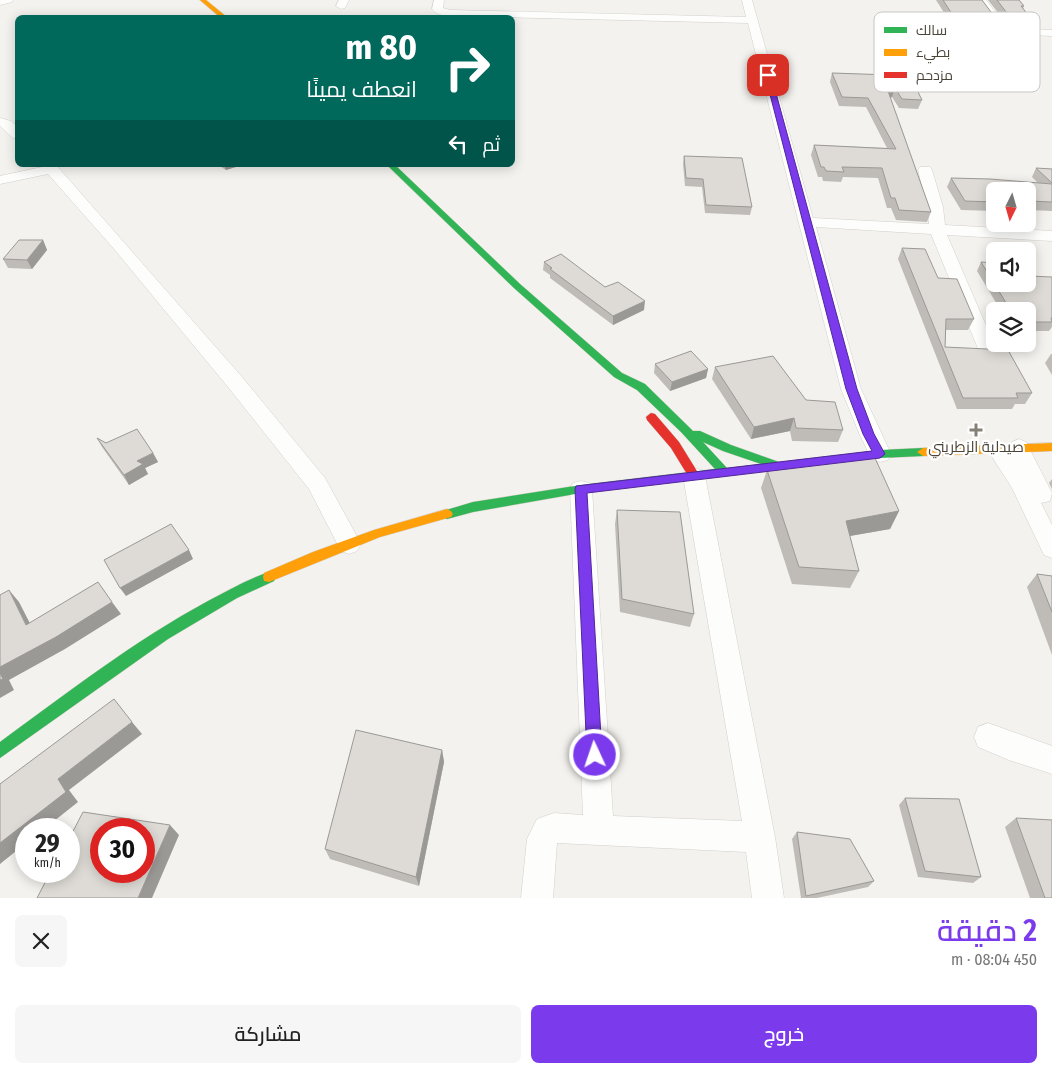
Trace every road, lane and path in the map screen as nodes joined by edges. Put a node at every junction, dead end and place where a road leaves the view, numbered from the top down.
1 (8, 0) edge
2 (203, 0) edge
3 (439, 0) edge
4 (747, 0) edge
5 (982, 0) edge
6 (0, 2) edge
7 (991, 12) edge
8 (221, 15) edge
9 (753, 20) junction
10 (0, 122) edge
11 (15, 132) edge
12 (50, 167) edge
13 (393, 167) edge
14 (925, 170) dead end
15 (0, 180) edge
16 (807, 222) junction
17 (937, 229) junction
18 (1052, 236) edge
19 (986, 346) edge
20 (618, 375) junction
21 (624, 391) dead end
22 (644, 410) dead end
23 (661, 427) junction
24 (686, 429) junction
25 (1052, 447) edge
26 (1008, 448) junction
27 (664, 449) dead end
28 (880, 454) junction
29 (780, 466) junction
30 (649, 470) dead end
31 (725, 473) junction
32 (694, 476) junction
33 (627, 484) junction
34 (580, 489) junction
35 (1052, 515) edge
36 (349, 544) junction
37 (1052, 548) edge
38 (988, 737) dead end
39 (0, 751) edge
40 (1052, 760) edge
41 (599, 831) junction
42 (760, 837) junction
43 (537, 898) edge
44 (768, 898) edge

1 - 6 street
2 - 8 main road
3 - 9 street
4 - 9 street
5 - 7 street
9 - 16 street
10 - 11 street
12 - 15 street
12 - 36 street
13 - 20 main road
14 - 17 street
16 - 17 street
16 - 28 street
17 - 18 street
17 - 19 street
20 - 21 main road
20 - 24 main road
22 - 23 main road
23 - 27 main road
23 - 32 main road
24 - 29 main road
24 - 31 main road
25 - 26 main road
26 - 28 main road
26 - 35 street
26 - 37 street
28 - 29 main road
29 - 31 main road
30 - 33 main road
31 - 32 main road
32 - 33 main road
32 - 42 street
33 - 34 main road
34 - 36 main road
34 - 41 street
36 - 39 main road
38 - 40 street
41 - 42 street
41 - 43 street
42 - 44 street

